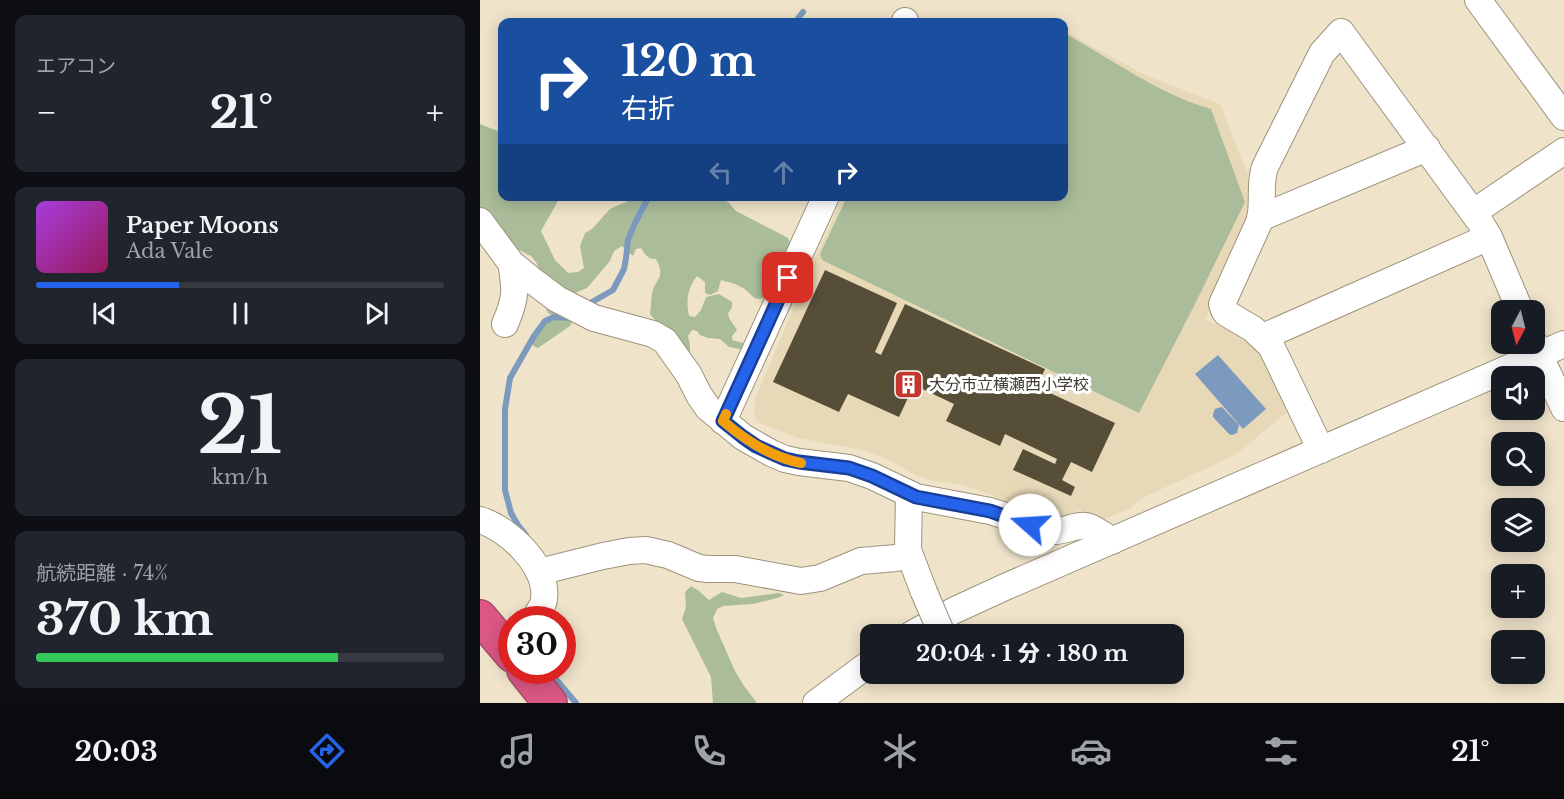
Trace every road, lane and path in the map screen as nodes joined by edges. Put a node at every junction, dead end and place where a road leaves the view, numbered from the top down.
1 (1478, 0) edge
2 (1564, 117) edge
3 (1427, 148) junction
4 (1564, 151) edge
5 (824, 201) edge
6 (1474, 212) junction
7 (1260, 218) junction
8 (480, 221) edge
9 (1489, 237) junction
10 (512, 263) junction
11 (1516, 300) edge
12 (505, 324) dead end
13 (1263, 337) junction
14 (1564, 344) edge
15 (1545, 348) edge
16 (1526, 354) edge
17 (1539, 354) edge
18 (1564, 408) edge
19 (723, 421) junction
20 (1321, 450) junction
21 (909, 494) junction
22 (480, 520) edge
23 (1112, 541) junction
24 (909, 554) junction
25 (539, 572) junction
26 (541, 606) edge
27 (482, 619) edge
28 (930, 624) edge
29 (938, 624) edge
30 (498, 639) edge
31 (860, 670) edge
32 (535, 684) edge
33 (550, 703) edge
34 (816, 703) edge

1 - 2 street
3 - 6 street
3 - 7 street
3 - 7 street
4 - 6 street
5 - 19 street
6 - 9 street
7 - 13 street
8 - 10 street
9 - 11 street
9 - 13 street
10 - 12 street
10 - 19 street
13 - 20 street
14 - 15 street
16 - 20 street
17 - 18 street
19 - 21 street
20 - 23 street
21 - 23 street
21 - 24 street
22 - 25 street
23 - 28 street
24 - 25 street
24 - 29 street, bridge
25 - 26 street
27 - 30 highway
31 - 34 street
32 - 33 highway

